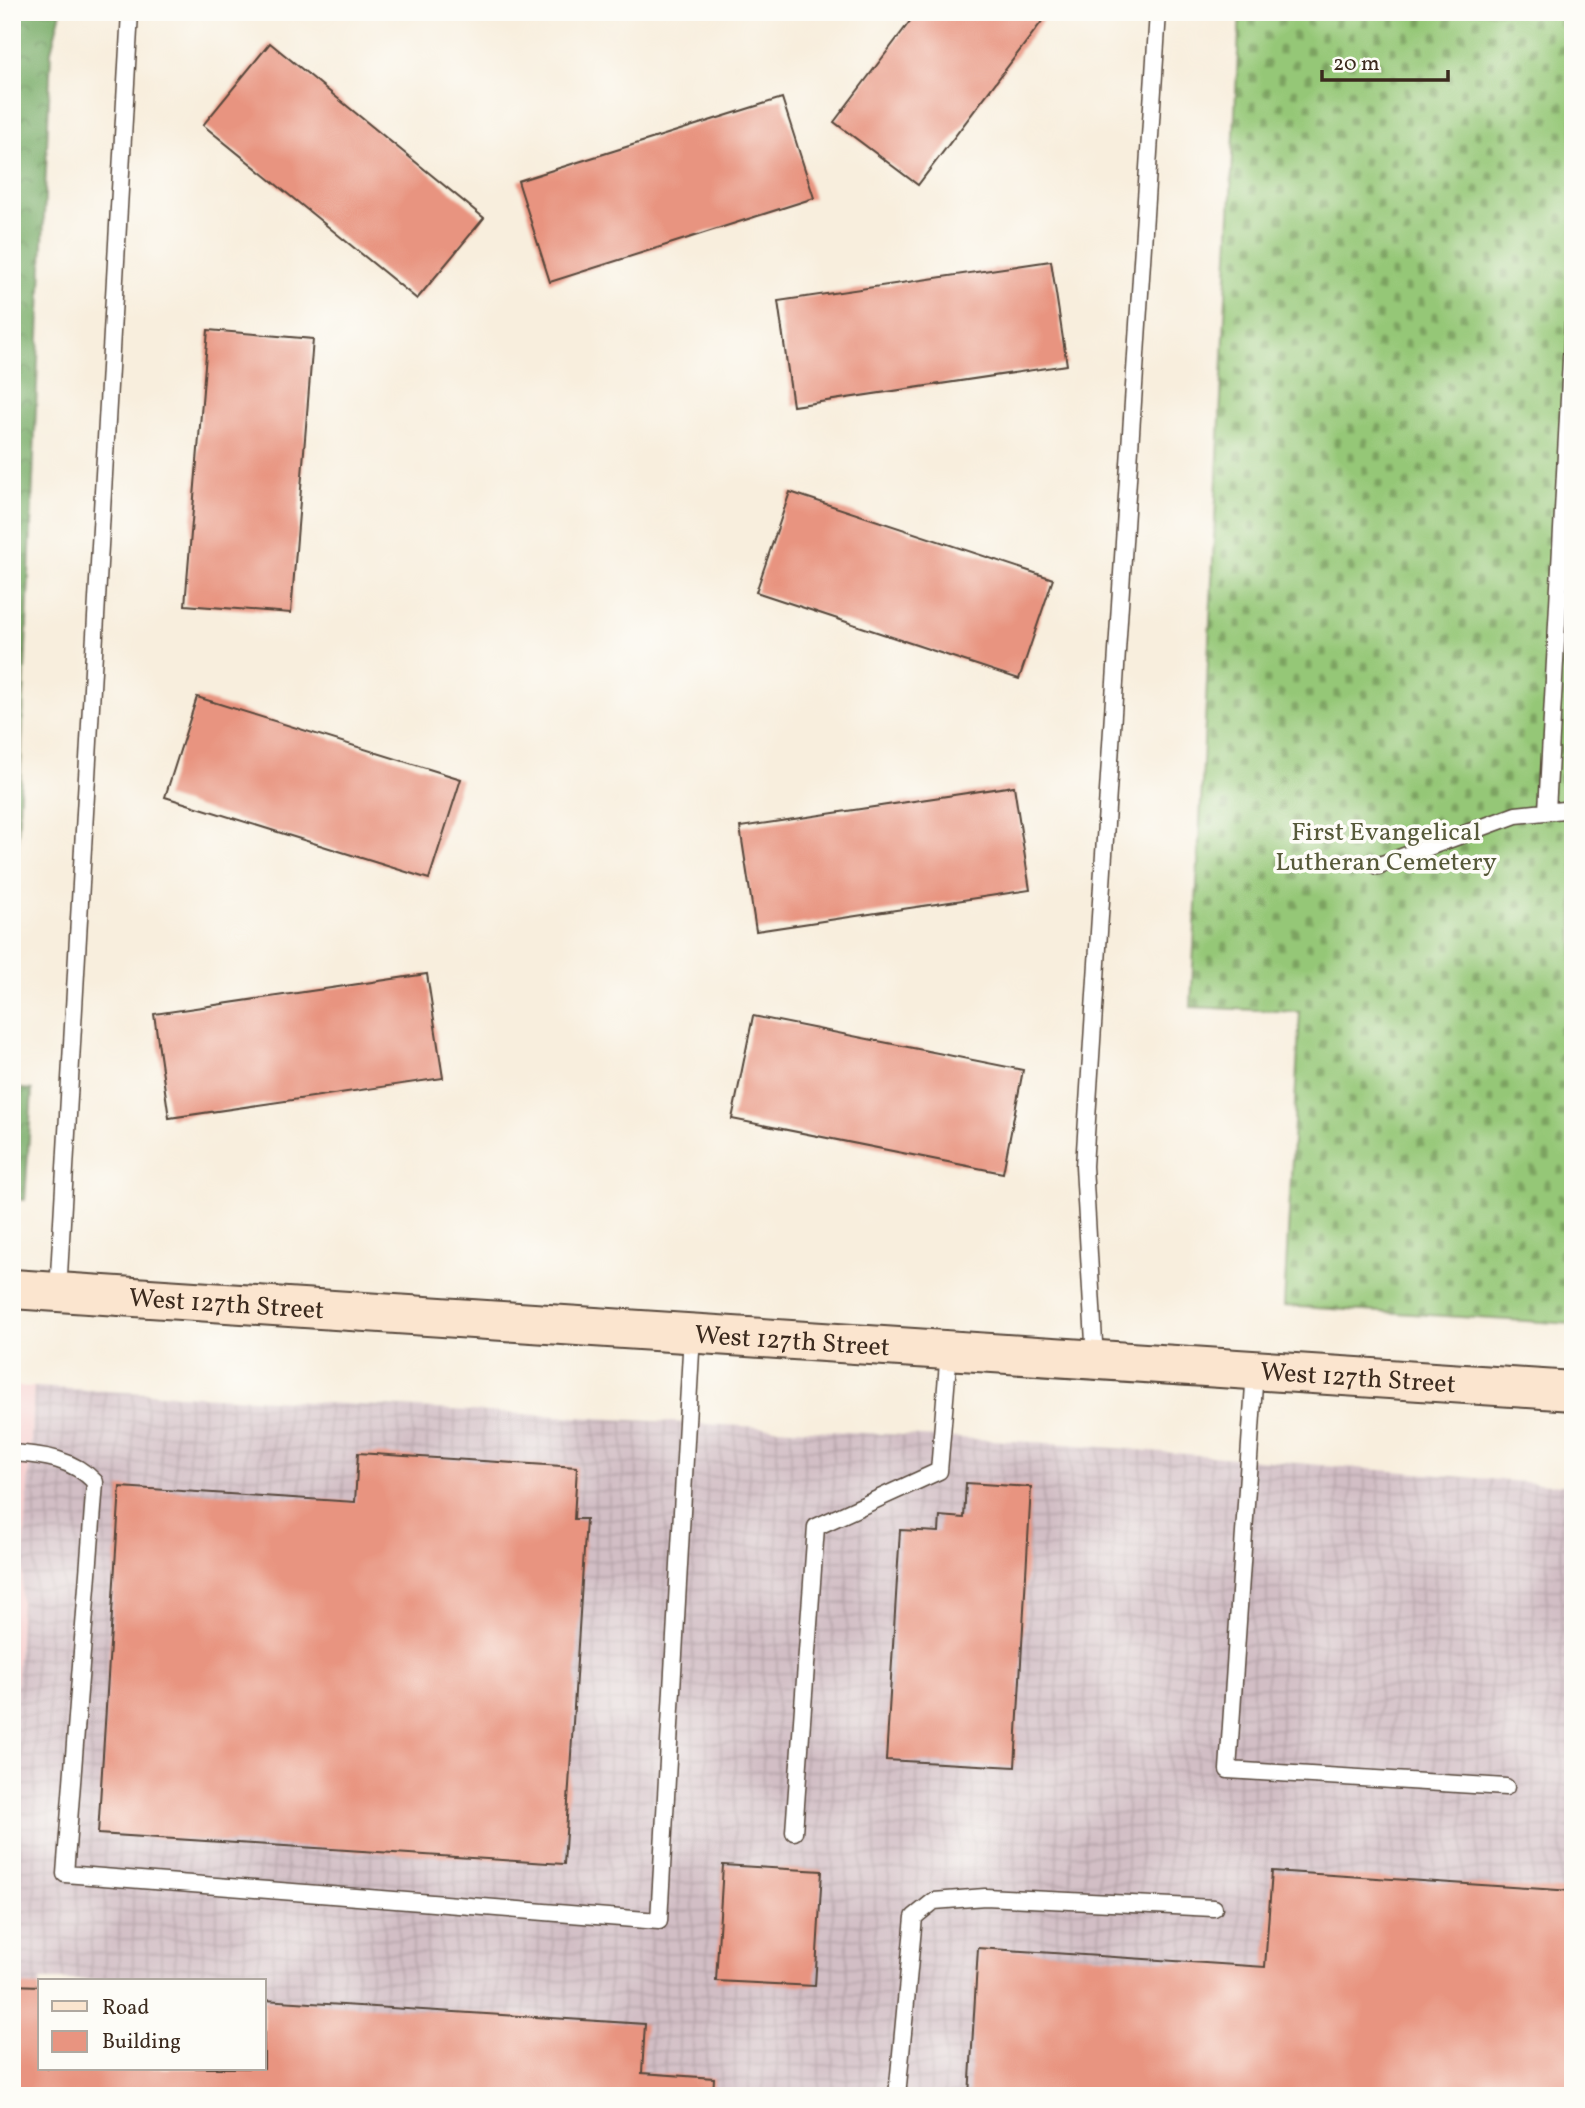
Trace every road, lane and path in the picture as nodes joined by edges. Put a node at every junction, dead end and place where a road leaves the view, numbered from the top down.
1 (130, 12) edge
2 (1158, 12) edge
3 (1573, 323) edge
4 (1573, 810) edge
5 (1547, 811) junction
6 (1377, 866) dead end
7 (12, 1289) edge
8 (58, 1293) junction
9 (692, 1334) junction
10 (949, 1351) junction
11 (1095, 1360) junction
12 (1255, 1370) junction
13 (1573, 1391) edge
14 (12, 1453) edge
15 (1506, 1787) dead end
16 (794, 1832) dead end
17 (1214, 1908) dead end
18 (897, 2096) edge

1 - 8 lane
2 - 11 lane
3 - 5 lane
4 - 5 lane
5 - 6 lane
7 - 8 main road, West 127th Street
8 - 9 main road, West 127th Street
9 - 10 main road, West 127th Street
9 - 14 lane
10 - 11 main road, West 127th Street
10 - 16 lane
11 - 12 main road, West 127th Street
12 - 13 main road, West 127th Street
12 - 15 lane
17 - 18 lane

